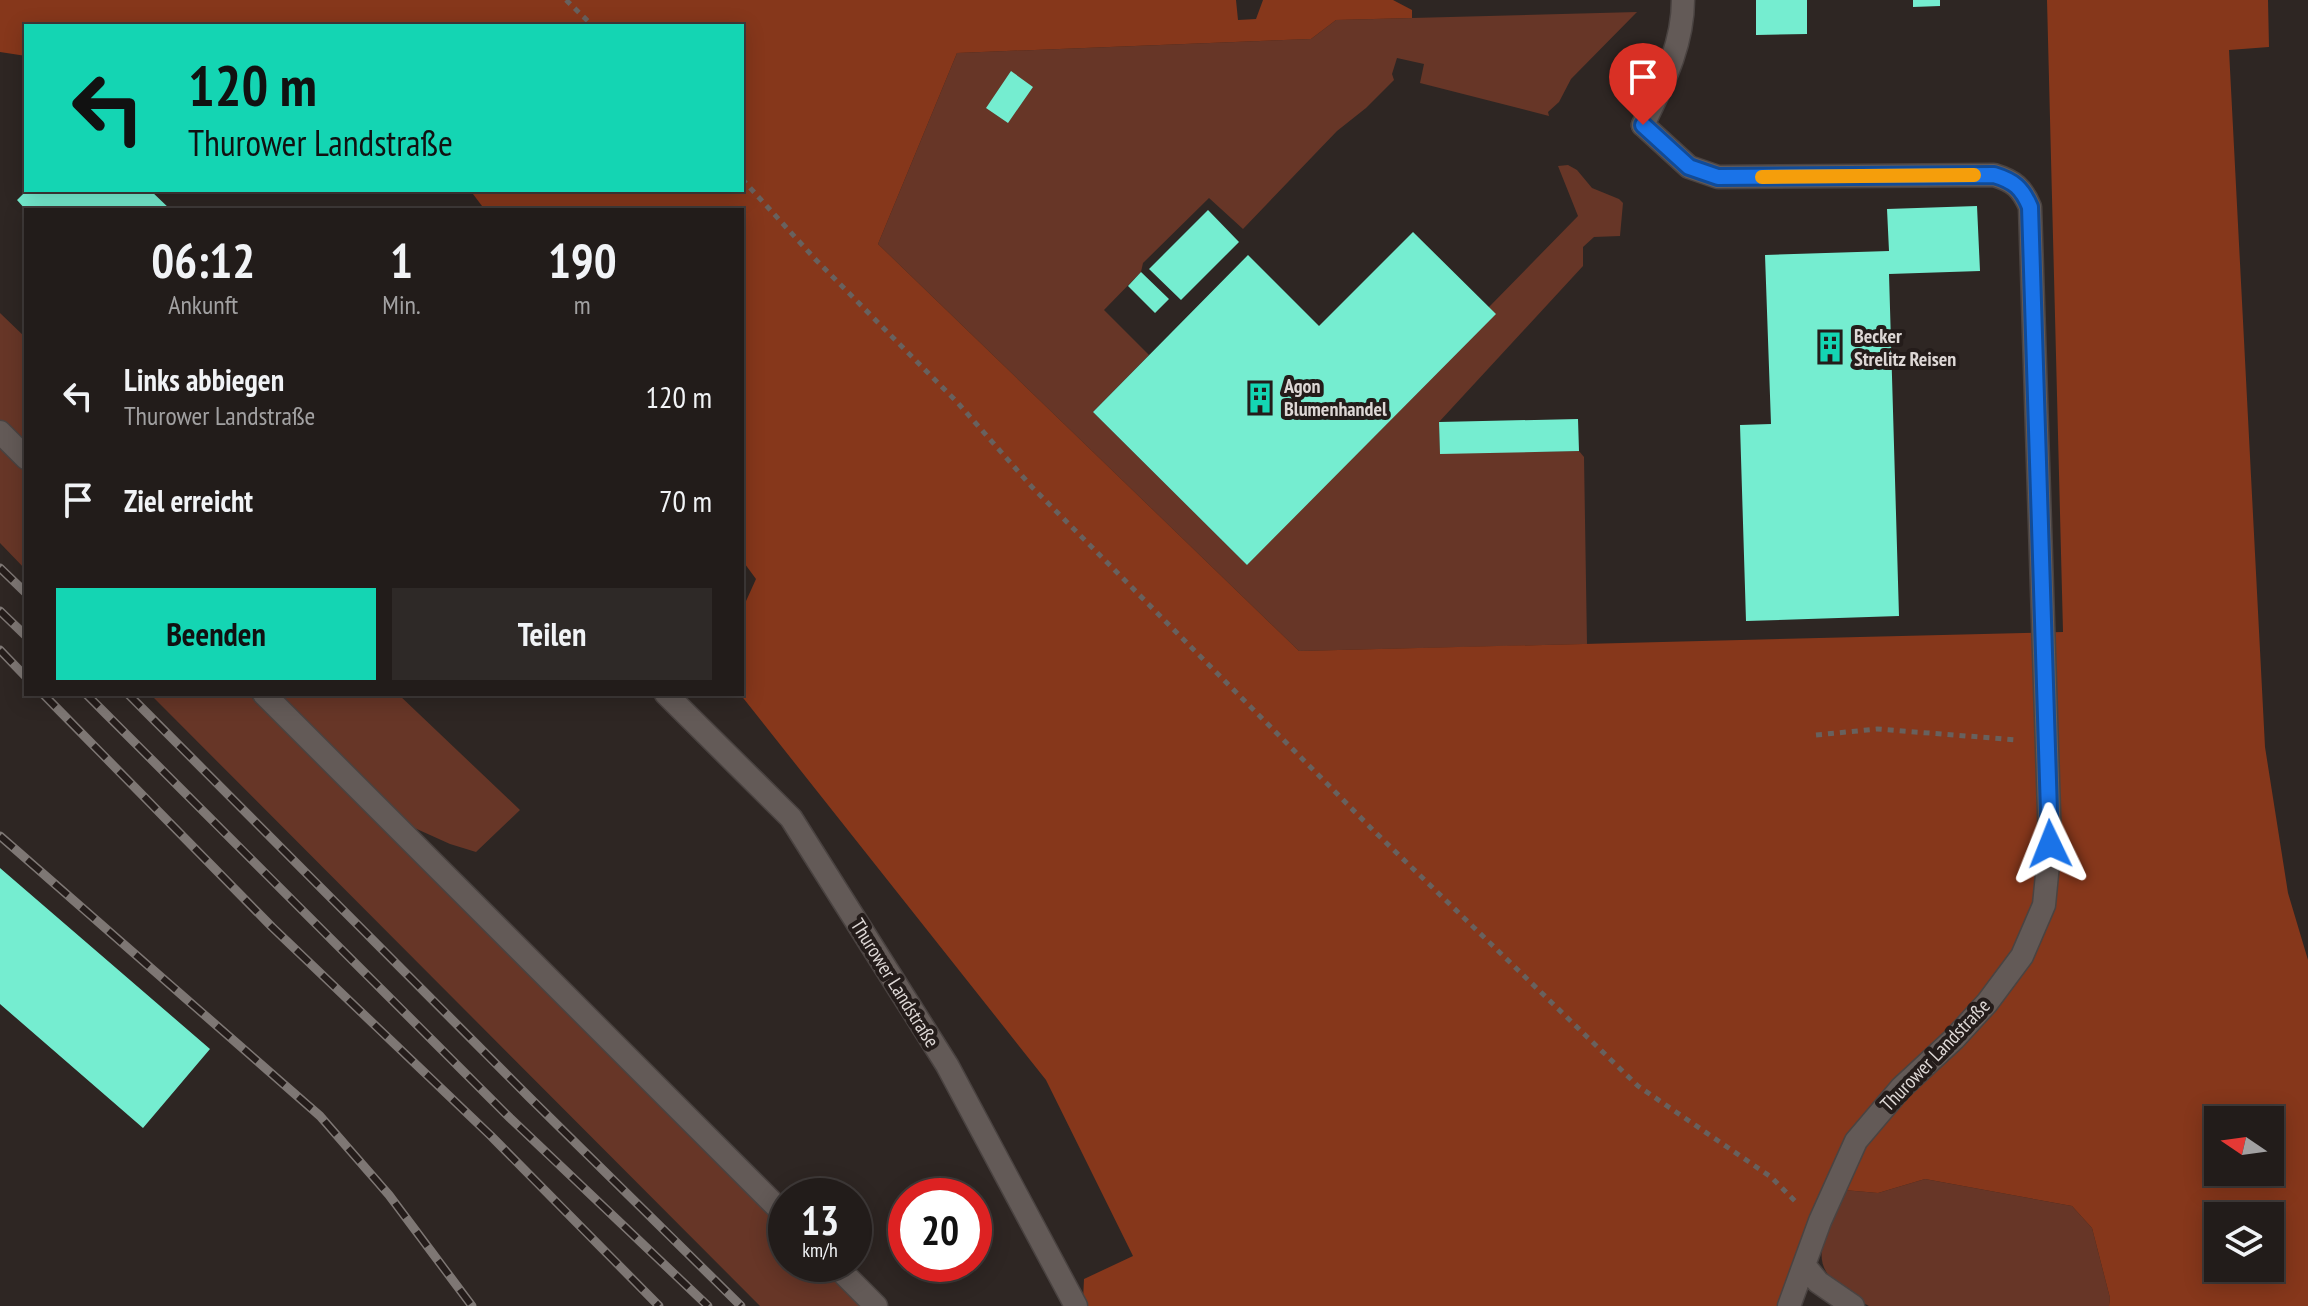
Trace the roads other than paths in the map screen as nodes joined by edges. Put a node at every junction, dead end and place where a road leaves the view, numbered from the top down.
1 (1683, 0) edge
2 (0, 432) edge
3 (24, 456) edge
4 (266, 696) edge
5 (668, 696) edge
6 (768, 1198) edge
7 (1804, 1265) junction
8 (852, 1282) edge
9 (876, 1306) edge
10 (1076, 1306) edge
11 (1789, 1306) edge
12 (1853, 1306) edge

1 - 7 street, Thurower Landstraße
2 - 3 street
4 - 6 street
5 - 10 street, Thurower Landstraße
7 - 11 street, Thurower Landstraße
7 - 12 street
8 - 9 street

